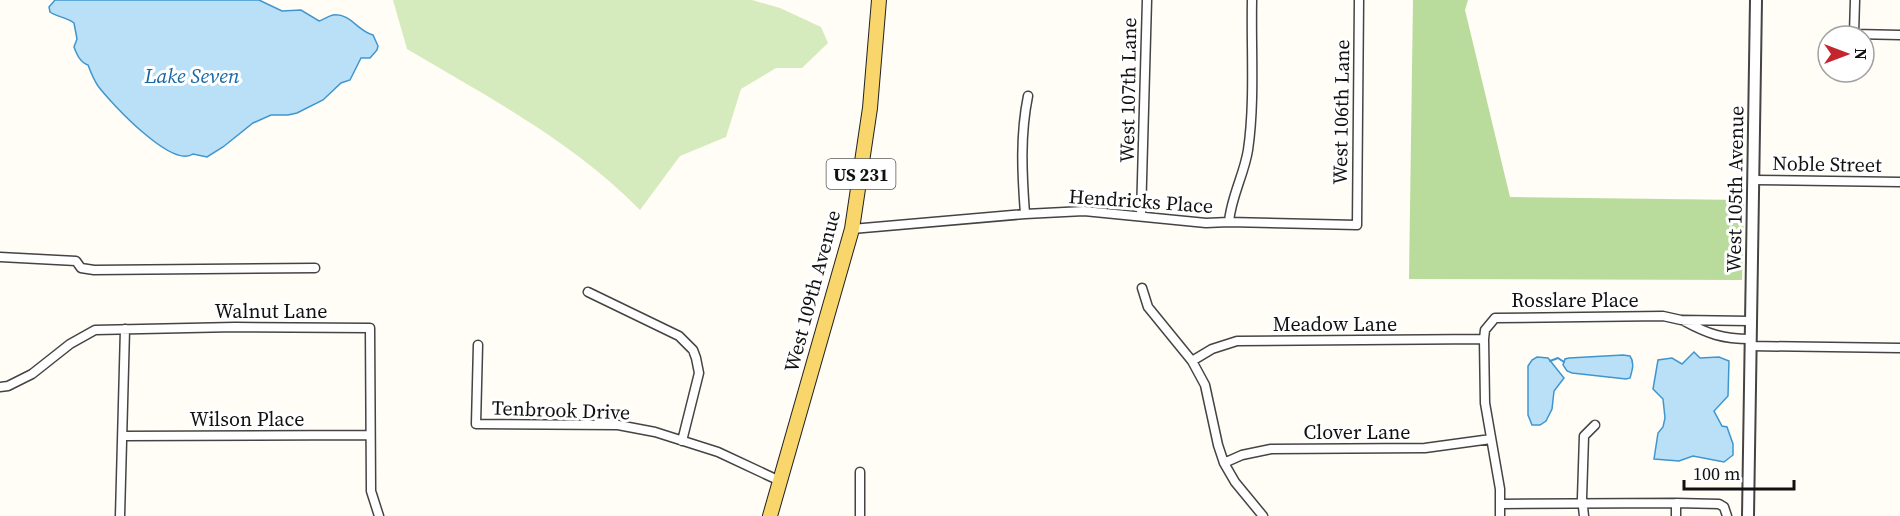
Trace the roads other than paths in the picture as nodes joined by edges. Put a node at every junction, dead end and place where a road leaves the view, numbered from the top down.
1 (879, 0) edge
2 (1146, 0) edge
3 (1252, 0) edge
4 (1359, 0) edge
5 (1756, 0) edge
6 (1855, 0) edge
7 (1900, 35) edge
8 (1028, 96) dead end
9 (1754, 180) junction
10 (1900, 182) edge
11 (1025, 214) junction
12 (1142, 216) junction
13 (1229, 222) junction
14 (1356, 225) joint
15 (852, 229) junction
16 (0, 257) edge
17 (315, 268) dead end
18 (1142, 288) dead end
19 (588, 292) dead end
20 (1681, 320) junction
21 (1750, 321) junction
22 (125, 329) junction
23 (1484, 339) junction
24 (1750, 342) junction
25 (478, 345) dead end
26 (1900, 348) edge
27 (1192, 362) junction
28 (0, 387) edge
29 (1595, 425) dead end
30 (370, 435) junction
31 (123, 436) junction
32 (1491, 439) junction
33 (682, 441) junction
34 (1224, 463) junction
35 (860, 472) dead end
36 (780, 481) junction
37 (1676, 503) junction
38 (1500, 504) junction
39 (1584, 504) junction
40 (1727, 515) edge
41 (120, 516) edge
42 (380, 516) edge
43 (770, 516) edge
44 (861, 516) edge
45 (1263, 516) edge
46 (1500, 516) edge
47 (1584, 516) edge
48 (1676, 516) edge
49 (1748, 516) edge

1 - 15 main road, West 109th Avenue / US 231
2 - 12 street, West 107th Lane
3 - 13 street
4 - 14 street, West 106th Lane
5 - 9 street, West 105th Avenue
6 - 7 street
8 - 11 street
9 - 10 street, Noble Street
9 - 21 street, West 105th Avenue
11 - 12 street, Hendricks Place
11 - 15 street, Hendricks Place
12 - 13 street, Hendricks Place
13 - 14 street, Hendricks Place
15 - 36 main road, West 109th Avenue / US 231
16 - 17 street
18 - 27 street
19 - 33 street
20 - 21 street, Rosslare Place
20 - 23 street, Rosslare Place
20 - 24 street, Rosslare Place
21 - 24 street, West 105th Avenue
22 - 28 street, Walnut Lane
22 - 30 street, Walnut Lane
22 - 31 street
23 - 27 street, Meadow Lane
23 - 32 street
24 - 26 street, Rosslare Place
24 - 49 street, West 105th Avenue
25 - 33 street, Tenbrook Drive
27 - 34 street
29 - 39 street
30 - 31 street, Wilson Place
30 - 42 street, Walnut Lane
31 - 41 street
32 - 34 street, Clover Lane
32 - 38 street
33 - 36 street, Tenbrook Drive
34 - 45 street
35 - 44 street
36 - 43 main road, West 109th Avenue / US 231
37 - 39 street
37 - 40 street
37 - 48 street
38 - 39 street
38 - 46 street
39 - 47 street

